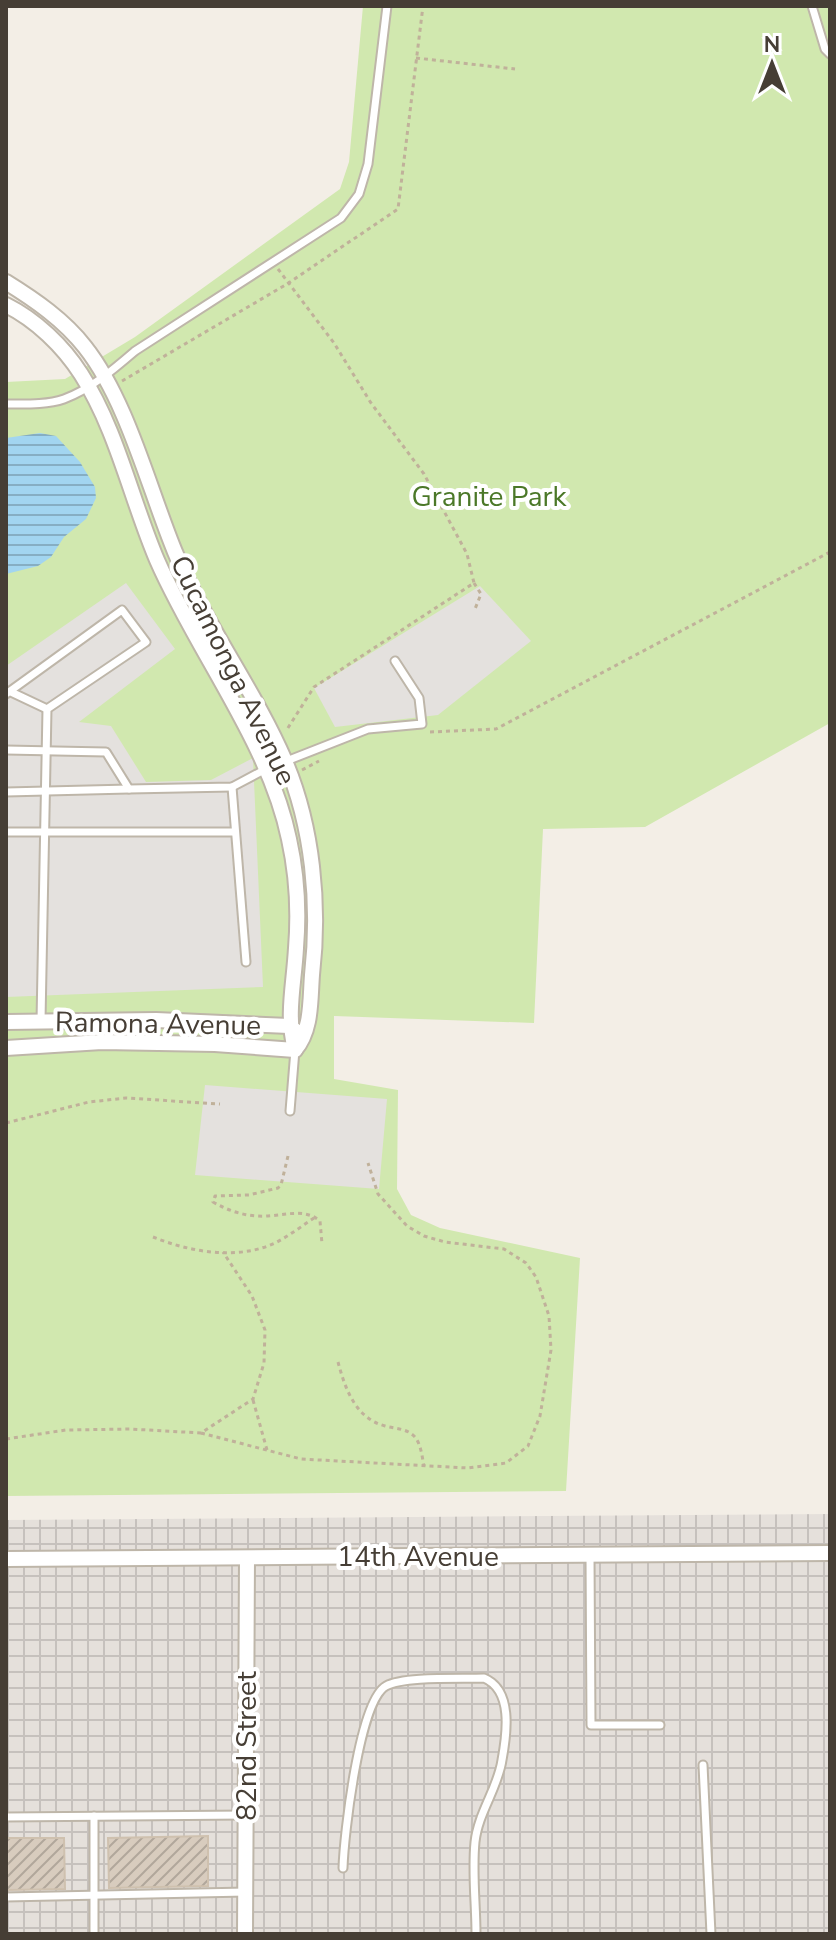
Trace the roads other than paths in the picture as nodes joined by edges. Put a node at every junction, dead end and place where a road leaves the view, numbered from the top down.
1 (387, 6) edge
2 (812, 6) edge
3 (830, 54) edge
4 (6, 282) edge
5 (6, 305) edge
6 (105, 376) junction
7 (88, 385) junction
8 (6, 404) edge
9 (395, 661) dead end
10 (8, 693) edge
11 (47, 709) junction
12 (6, 750) edge
13 (46, 751) junction
14 (285, 762) junction
15 (266, 769) junction
16 (232, 787) junction
17 (129, 789) junction
18 (6, 792) edge
19 (45, 792) junction
20 (6, 832) edge
21 (235, 832) junction
22 (45, 833) junction
23 (246, 962) dead end
24 (41, 1021) junction
25 (6, 1022) edge
26 (289, 1026) junction
27 (306, 1037) junction
28 (6, 1048) edge
29 (295, 1050) junction
30 (290, 1111) dead end
31 (830, 1553) edge
32 (590, 1555) junction
33 (247, 1558) junction
34 (6, 1559) edge
35 (660, 1725) dead end
36 (703, 1765) dead end
37 (246, 1815) junction
38 (94, 1816) junction
39 (6, 1817) edge
40 (343, 1868) dead end
41 (246, 1892) junction
42 (94, 1896) junction
43 (6, 1897) edge
44 (94, 1934) edge
45 (245, 1934) edge
46 (476, 1934) edge
47 (711, 1934) edge

1 - 6 lane
2 - 3 lane
4 - 6 street, Cucamonga Avenue
5 - 7 street, Cucamonga Avenue
6 - 7 lane
6 - 14 street, Cucamonga Avenue
7 - 8 lane
7 - 15 street, Cucamonga Avenue
9 - 14 lane
10 - 11 lane
10 - 11 lane
11 - 13 lane
12 - 13 lane
13 - 17 lane
13 - 19 lane
14 - 15 lane
14 - 27 street, Cucamonga Avenue
15 - 16 lane
15 - 26 street, Cucamonga Avenue
16 - 17 lane
16 - 21 lane
17 - 19 lane
18 - 19 lane
19 - 22 lane
20 - 22 lane
21 - 22 lane
21 - 23 lane
22 - 24 lane
24 - 25 street, Ramona Avenue
24 - 26 street, Ramona Avenue
26 - 27 street, Ramona Avenue
26 - 29 street, Cucamonga Avenue
27 - 29 street
28 - 29 street, Ramona Avenue
29 - 30 lane
31 - 32 street, 14th Avenue
32 - 33 street, 14th Avenue
32 - 35 lane
33 - 34 street, 14th Avenue
33 - 37 street, 82nd Street
36 - 47 lane
37 - 38 lane
37 - 41 street, 82nd Street
38 - 39 lane
38 - 42 lane
40 - 46 lane
41 - 42 lane
41 - 45 street, 82nd Street
42 - 43 lane
42 - 44 lane

